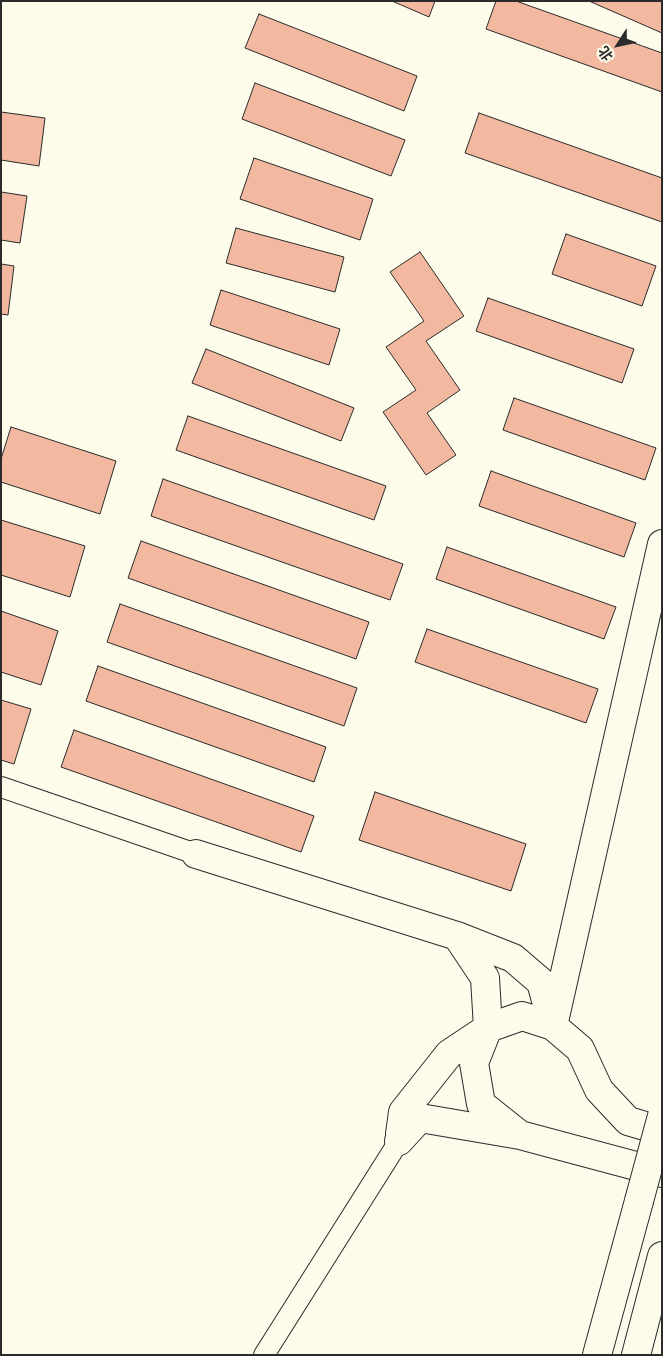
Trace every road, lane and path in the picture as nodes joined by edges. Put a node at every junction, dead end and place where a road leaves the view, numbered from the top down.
1 (662, 544) edge
2 (1, 787) edge
3 (196, 854) joint
4 (457, 936) junction
5 (553, 1026) junction
6 (488, 1028) junction
7 (662, 1116) edge
8 (662, 1131) edge
9 (520, 1136) junction
10 (399, 1141) junction
11 (662, 1173) edge
12 (662, 1256) edge
13 (264, 1355) edge
14 (598, 1355) edge
15 (636, 1355) edge

1 - 5 main road
2 - 3 street
3 - 4 main road
4 - 5 main road
4 - 6 main road
5 - 6 main road
5 - 8 main road
6 - 9 main road
6 - 10 main road
7 - 14 main road, bridge
9 - 10 main road
9 - 11 main road
10 - 13 street
12 - 15 main road

